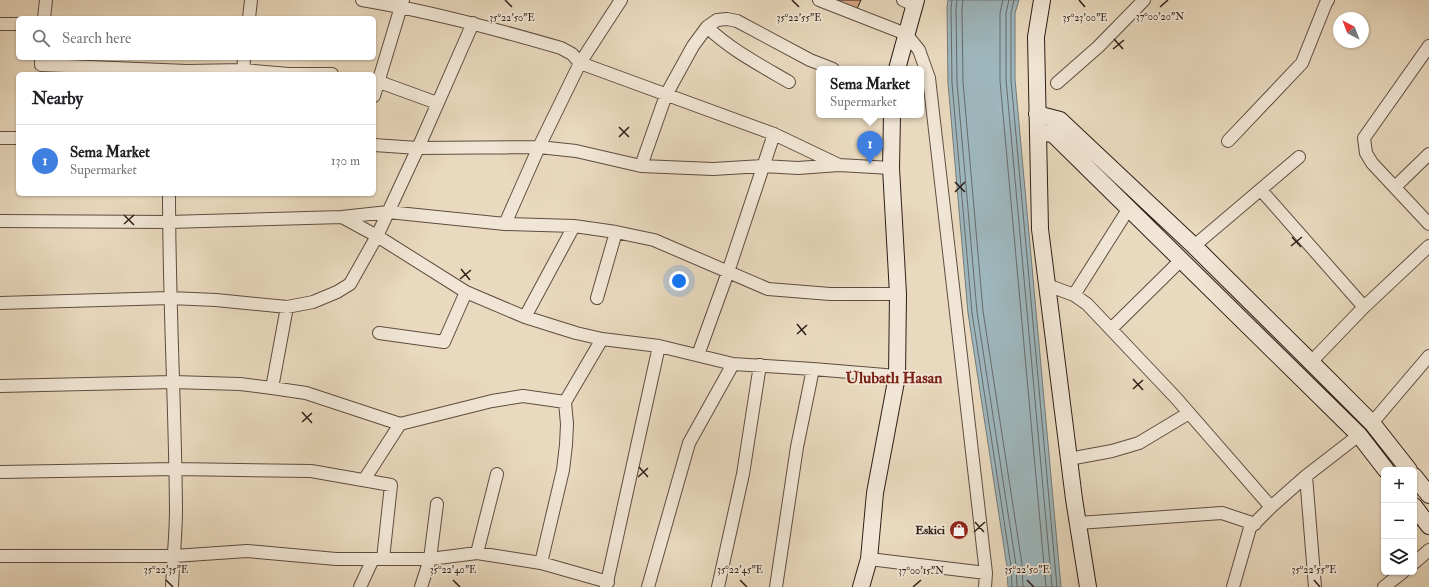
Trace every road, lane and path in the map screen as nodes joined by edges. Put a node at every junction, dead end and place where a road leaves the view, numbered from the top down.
1 (46, 0) edge
2 (251, 0) edge
3 (362, 0) edge
4 (621, 0) edge
5 (819, 0) edge
6 (1042, 0) edge
7 (1144, 0) edge
8 (1328, 0) edge
9 (911, 2) edge
10 (402, 3) edge
11 (44, 16) edge
12 (249, 16) edge
13 (473, 23) junction
14 (0, 24) edge
15 (16, 24) edge
16 (707, 27) junction
17 (906, 34) junction
18 (1429, 46) edge
19 (41, 60) edge
20 (580, 63) junction
21 (826, 66) edge
22 (898, 66) edge
23 (243, 67) edge
24 (131, 71) edge
25 (276, 72) edge
26 (376, 80) edge
27 (788, 82) dead end
28 (1057, 84) dead end
29 (666, 95) junction
30 (437, 103) junction
31 (1037, 114) junction
32 (892, 118) edge
33 (1038, 132) junction
34 (774, 134) junction
35 (0, 138) edge
36 (16, 138) edge
37 (1228, 141) dead end
38 (376, 145) edge
39 (539, 147) junction
40 (418, 148) junction
41 (1429, 154) edge
42 (1299, 157) dead end
43 (839, 165) junction
44 (641, 166) junction
45 (763, 166) junction
46 (891, 168) junction
47 (1395, 188) junction
48 (1261, 190) junction
49 (169, 196) edge
50 (1129, 208) junction
51 (388, 212) junction
52 (342, 217) junction
53 (0, 221) edge
54 (169, 222) junction
55 (505, 224) junction
56 (1429, 224) edge
57 (574, 226) junction
58 (616, 232) junction
59 (377, 236) junction
60 (1194, 246) junction
61 (1429, 246) edge
62 (1181, 260) junction
63 (728, 272) junction
64 (1047, 285) junction
65 (466, 292) junction
66 (898, 294) junction
67 (1074, 295) junction
68 (170, 298) junction
69 (597, 298) dead end
70 (0, 303) edge
71 (287, 307) junction
72 (1364, 307) junction
73 (525, 317) junction
74 (1111, 329) junction
75 (379, 333) dead end
76 (602, 339) junction
77 (659, 346) junction
78 (698, 355) junction
79 (1311, 362) junction
80 (733, 364) junction
81 (1426, 364) edge
82 (760, 365) junction
83 (813, 369) junction
84 (897, 376) junction
85 (173, 382) junction
86 (0, 386) edge
87 (272, 388) junction
88 (565, 402) junction
89 (1189, 413) junction
90 (1372, 423) junction
91 (400, 424) junction
92 (1359, 435) junction
93 (1069, 459) junction
94 (1384, 467) edge
95 (1407, 467) edge
96 (175, 469) junction
97 (0, 472) edge
98 (497, 474) dead end
99 (1306, 476) junction
100 (364, 480) junction
101 (1417, 480) edge
102 (1429, 495) edge
103 (437, 504) dead end
104 (1271, 507) junction
105 (1417, 510) edge
106 (1078, 523) junction
107 (1255, 524) junction
108 (1429, 526) edge
109 (1429, 550) edge
110 (477, 553) junction
111 (0, 556) edge
112 (174, 556) junction
113 (378, 559) junction
114 (430, 559) junction
115 (869, 559) junction
116 (1417, 560) edge
117 (541, 564) junction
118 (986, 573) junction
119 (1399, 575) edge
120 (607, 584) edge
121 (172, 587) edge
122 (360, 587) edge
123 (421, 587) edge
124 (648, 587) edge
125 (718, 587) edge
126 (776, 587) edge
127 (861, 587) edge
128 (985, 587) edge
129 (1088, 587) edge
130 (1233, 587) edge
131 (1315, 587) edge
132 (1384, 587) edge

1 - 11 street
2 - 12 street
3 - 10 street
4 - 20 street
5 - 17 street
6 - 31 main road
7 - 28 street
8 - 37 street
9 - 17 main road
10 - 13 street
10 - 26 street
13 - 20 street
13 - 30 street
14 - 15 street
16 - 21 street
16 - 27 street
16 - 29 street
17 - 22 main road
17 - 118 street
18 - 47 street
19 - 24 street
20 - 29 street
20 - 39 street
23 - 24 street
23 - 25 street
26 - 30 street
29 - 34 street
29 - 44 street
30 - 40 street
31 - 33 main road
31 - 60 main road
32 - 46 main road
33 - 50 main road
33 - 64 main road
34 - 43 street
34 - 45 street
35 - 36 street
38 - 40 street
39 - 40 street
39 - 44 street
39 - 55 street
40 - 51 street
41 - 47 street
42 - 48 street
43 - 45 street
43 - 46 street
44 - 45 street
45 - 63 street
46 - 66 main road
47 - 56 street
48 - 60 street
48 - 72 street
49 - 54 street
50 - 62 main road
50 - 67 street
51 - 52 street
51 - 55 street
51 - 59 street
52 - 54 street
52 - 59 street
53 - 54 street
54 - 68 street
55 - 57 street
57 - 58 street
57 - 73 street
58 - 63 street
58 - 69 street
59 - 65 street
59 - 71 street
60 - 79 main road
61 - 72 street
62 - 74 street
62 - 92 main road
63 - 66 street
63 - 78 street
64 - 67 street
64 - 93 main road
65 - 73 street
65 - 75 street
66 - 84 main road
67 - 74 street
68 - 70 street
68 - 71 street
68 - 85 street
71 - 87 street
72 - 79 street
73 - 76 street
74 - 89 street
76 - 77 street
76 - 88 street
77 - 78 street
77 - 120 street
78 - 80 street
79 - 90 main road
80 - 82 street
80 - 124 street
81 - 90 street
82 - 83 street
82 - 125 street
83 - 84 street
83 - 126 street
84 - 115 main road
85 - 86 street
85 - 87 street
85 - 96 street
87 - 91 street
88 - 91 street
88 - 117 street
89 - 93 street
89 - 104 street
90 - 95 main road
91 - 100 street
92 - 94 main road
92 - 99 street
93 - 106 main road
96 - 97 street
96 - 100 street
96 - 112 street
98 - 110 street
99 - 104 street
99 - 131 street
100 - 113 street
101 - 102 main road
103 - 114 street
104 - 107 street
105 - 108 main road
106 - 107 street
106 - 129 main road
107 - 130 street
109 - 116 street
110 - 114 street
110 - 117 street
111 - 112 street
112 - 113 street
112 - 121 street
113 - 114 street
113 - 122 street
114 - 123 street
115 - 118 street
115 - 127 main road
117 - 120 street
118 - 128 street
119 - 132 street

